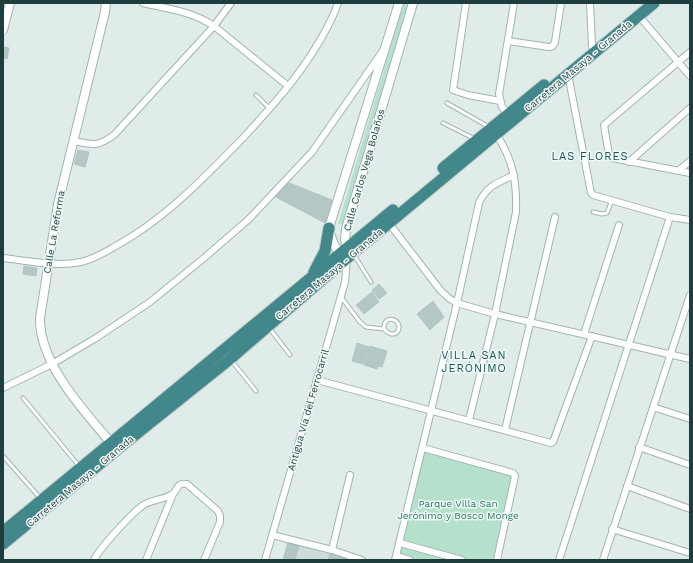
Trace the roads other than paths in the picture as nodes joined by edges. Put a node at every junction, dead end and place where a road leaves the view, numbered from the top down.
1 (10, 3) edge
2 (106, 3) edge
3 (143, 3) edge
4 (231, 3) edge
5 (338, 3) edge
6 (399, 3) edge
7 (413, 3) edge
8 (466, 3) edge
9 (514, 3) edge
10 (561, 3) edge
11 (590, 3) edge
12 (643, 3) edge
13 (654, 3) edge
14 (639, 16) junction
15 (214, 26) junction
16 (3, 30) edge
17 (508, 41) junction
18 (592, 46) junction
19 (385, 48) junction
20 (690, 52) edge
21 (678, 62) junction
22 (568, 74) junction
23 (690, 76) edge
24 (288, 86) junction
25 (256, 95) dead end
26 (500, 101) junction
27 (447, 103) dead end
28 (269, 108) junction
29 (690, 108) edge
30 (508, 114) junction
31 (443, 123) dead end
32 (494, 131) junction
33 (477, 140) junction
34 (74, 141) junction
35 (690, 161) edge
36 (629, 162) junction
37 (678, 172) junction
38 (690, 173) edge
39 (514, 174) junction
40 (612, 200) junction
41 (593, 212) dead end
42 (555, 217) dead end
43 (670, 217) junction
44 (690, 220) edge
45 (387, 221) junction
46 (619, 225) dead end
47 (329, 228) junction
48 (347, 253) junction
49 (3, 258) edge
50 (48, 263) junction
51 (309, 280) junction
52 (370, 282) dead end
53 (690, 295) edge
54 (341, 297) junction
55 (458, 303) junction
56 (495, 314) junction
57 (530, 322) junction
58 (267, 326) junction
59 (384, 329) junction
60 (584, 334) junction
61 (592, 336) junction
62 (628, 345) junction
63 (670, 354) junction
64 (290, 355) dead end
65 (690, 358) edge
66 (230, 359) junction
67 (52, 364) junction
68 (317, 380) junction
69 (3, 388) edge
70 (256, 391) dead end
71 (23, 398) dead end
72 (653, 407) junction
73 (431, 411) junction
74 (690, 419) edge
75 (469, 420) junction
76 (505, 430) junction
77 (111, 444) junction
78 (640, 447) junction
79 (423, 448) junction
80 (3, 456) edge
81 (690, 465) edge
82 (81, 468) junction
83 (350, 475) dead end
84 (627, 486) junction
85 (173, 494) junction
86 (42, 500) junction
87 (690, 509) edge
88 (612, 529) junction
89 (3, 532) edge
90 (272, 535) junction
91 (400, 542) junction
92 (3, 544) edge
93 (332, 550) junction
94 (690, 553) edge
95 (94, 558) edge
96 (396, 558) edge
97 (103, 560) edge
98 (146, 560) edge
99 (204, 560) edge
100 (265, 560) edge
101 (362, 560) edge
102 (410, 560) edge
103 (462, 560) edge
104 (497, 560) edge
105 (559, 560) edge
106 (603, 560) edge

1 - 16 street
2 - 34 street, Calle La Reforma
3 - 15 street
4 - 15 street
5 - 24 street
6 - 19 street, Calle Carlos Vega Bolaños
7 - 48 street, Calle Carlos Vega Bolaños
8 - 26 street
9 - 17 street
10 - 17 street
11 - 18 street
12 - 18 highway, Carretera Masaya - Granada
13 - 14 highway, Carretera Masaya - Granada
14 - 21 street
14 - 22 highway, Carretera Masaya - Granada
15 - 24 street
15 - 34 street
17 - 26 street
18 - 30 highway, Carretera Masaya - Granada
19 - 47 street, Calle Carlos Vega Bolaños
19 - 67 street
20 - 21 street
21 - 23 street
21 - 36 street
22 - 32 highway, Carretera Masaya - Granada
22 - 40 street
24 - 28 street
25 - 28 lane
26 - 30 street
27 - 32 lane
28 - 50 street
29 - 36 street
30 - 32 highway, Carretera Masaya - Granada
31 - 33 lane
32 - 33 highway, Carretera Masaya - Granada
32 - 39 street
32 - 45 highway, Carretera Masaya - Granada
33 - 45 highway, Carretera Masaya - Granada
34 - 50 street, Calle La Reforma
35 - 37 street
36 - 37 street
37 - 38 street
39 - 55 street
39 - 56 street
40 - 41 lane
40 - 43 street
42 - 57 street
43 - 44 street
43 - 62 street
45 - 48 highway, Carretera Masaya - Granada
45 - 55 street
46 - 60 street
47 - 48 street, Calle Carlos Vega Bolaños
47 - 51 highway
48 - 51 highway, Carretera Masaya - Granada
48 - 52 lane
48 - 54 street, Antigua Vía del Ferrocarril
48 - 58 highway, Carretera Masaya - Granada
49 - 50 street
50 - 67 street, Calle La Reforma
51 - 77 highway, Carretera Masaya - Granada
53 - 63 street
54 - 59 lane
54 - 68 street, Antigua Vía del Ferrocarril
55 - 56 street
55 - 73 street
56 - 57 street
56 - 75 street
57 - 60 street
57 - 76 street
58 - 64 lane
58 - 66 highway, Carretera Masaya - Granada
59 - 59 lane
60 - 61 street
61 - 62 street
61 - 76 street
62 - 63 street
62 - 105 street
63 - 65 street
63 - 72 street
66 - 70 lane
66 - 92 highway, Carretera Masaya - Granada
67 - 69 street
67 - 77 street, Calle La Reforma
68 - 73 street
68 - 90 street, Antigua Vía del Ferrocarril
71 - 82 lane
72 - 74 street
72 - 78 street
73 - 75 street
73 - 79 street
75 - 76 street
77 - 82 highway, Carretera Masaya - Granada
78 - 81 street
78 - 84 street
79 - 91 street
79 - 104 street
80 - 86 lane
82 - 86 highway, Carretera Masaya - Granada
83 - 93 street
84 - 87 street
84 - 88 street
85 - 95 street
85 - 98 street
85 - 99 street
86 - 89 highway, Carretera Masaya - Granada
88 - 94 street
88 - 106 street
90 - 93 street
90 - 100 street, Antigua Vía del Ferrocarril
91 - 96 street
91 - 103 street
93 - 101 street
95 - 97 street
96 - 102 street

